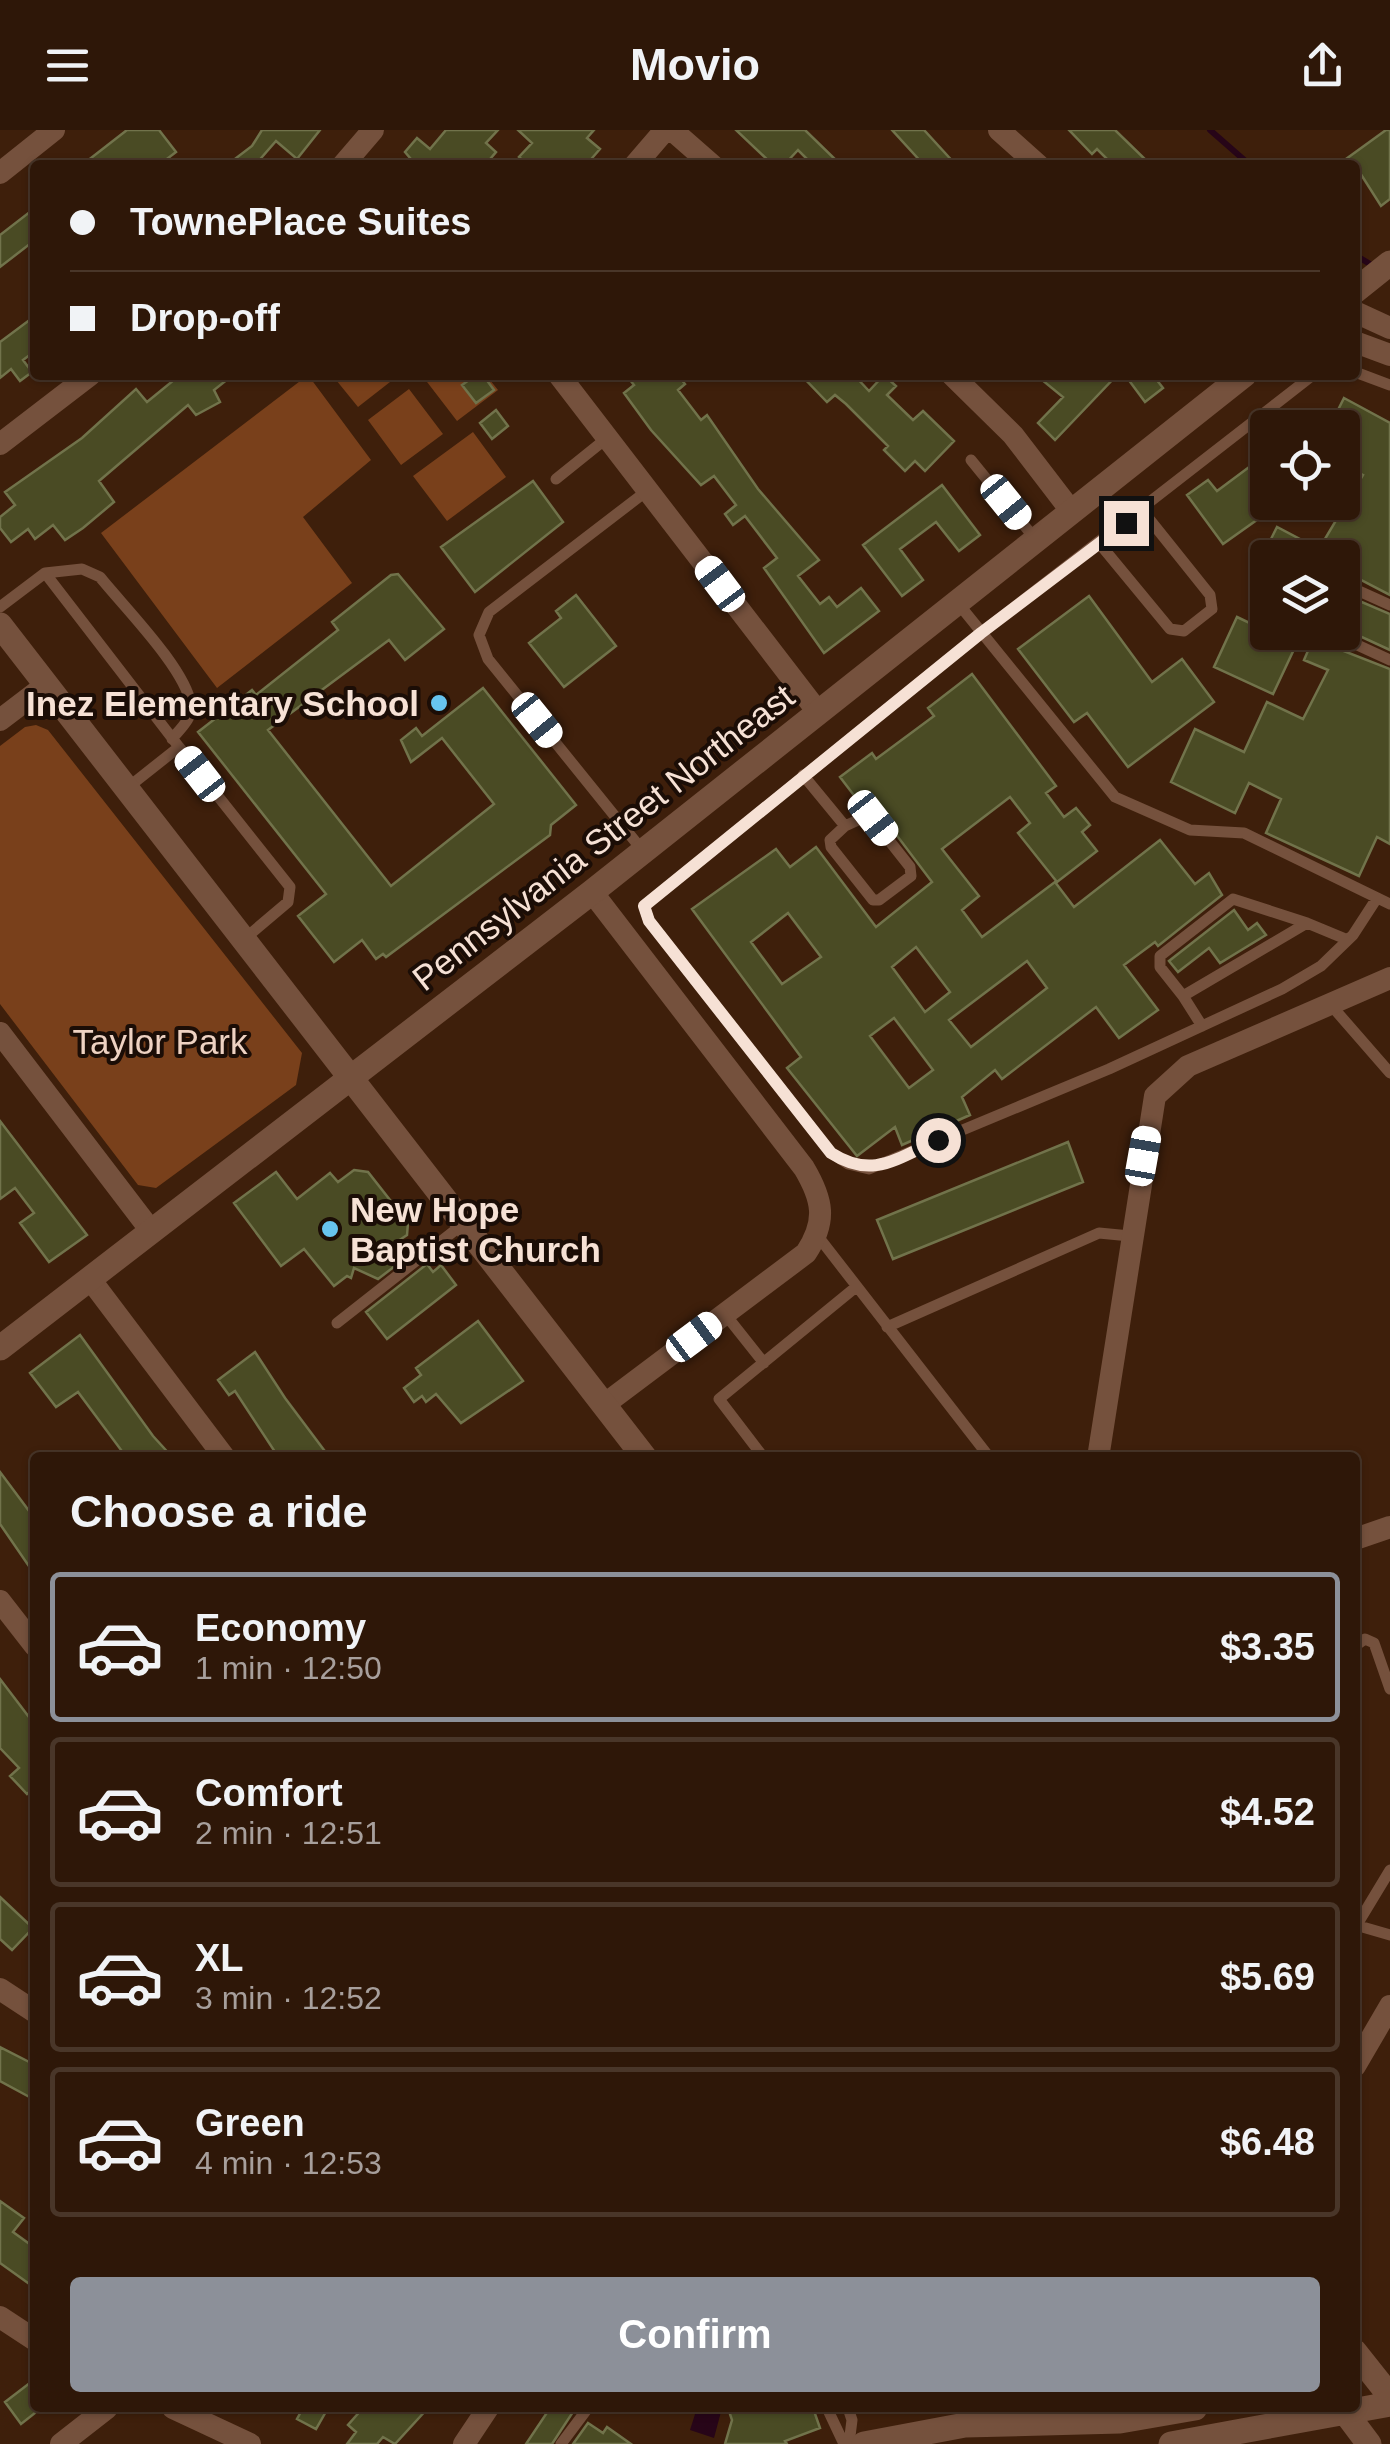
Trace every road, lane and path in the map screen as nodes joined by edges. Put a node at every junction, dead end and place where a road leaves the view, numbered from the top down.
1 (54, 130) edge
2 (373, 130) edge
3 (669, 130) edge
4 (999, 130) edge
5 (347, 160) edge
6 (640, 160) edge
7 (706, 160) edge
8 (1032, 160) edge
9 (0, 173) edge
10 (1390, 262) edge
11 (1360, 287) edge
12 (1360, 314) edge
13 (1390, 328) edge
14 (1360, 344) edge
15 (1390, 355) edge
16 (1360, 374) edge
17 (83, 380) edge
18 (563, 380) edge
19 (957, 380) edge
20 (1238, 380) edge
21 (1306, 380) edge
22 (1390, 386) edge
23 (608, 438) junction
24 (0, 444) edge
25 (971, 460) dead end
26 (556, 479) dead end
27 (648, 490) junction
28 (1142, 510) junction
29 (1072, 512) junction
30 (1036, 540) junction
31 (1099, 543) junction
32 (45, 573) junction
33 (1360, 592) edge
34 (957, 602) junction
35 (1390, 605) edge
36 (0, 608) edge
37 (0, 624) edge
38 (981, 633) junction
39 (1360, 646) edge
40 (1390, 660) edge
41 (46, 685) junction
42 (818, 712) junction
43 (0, 720) edge
44 (176, 743) junction
45 (803, 775) junction
46 (126, 790) junction
47 (845, 826) junction
48 (643, 851) junction
49 (1390, 889) edge
50 (592, 892) junction
51 (1384, 901) edge
52 (1307, 923) junction
53 (1348, 940) junction
54 (242, 941) junction
55 (1390, 978) edge
56 (1184, 996) junction
57 (1330, 1004) junction
58 (1202, 1026) junction
59 (0, 1034) edge
60 (1390, 1073) edge
61 (350, 1080) junction
62 (463, 1224) junction
63 (152, 1232) junction
64 (818, 1236) junction
65 (1130, 1236) junction
66 (90, 1279) junction
67 (856, 1287) junction
68 (724, 1314) junction
69 (337, 1323) dead end
70 (887, 1327) junction
71 (0, 1348) edge
72 (764, 1363) junction
73 (605, 1404) junction
74 (220, 1452) edge
75 (641, 1452) edge
76 (760, 1452) edge
77 (985, 1452) edge
78 (1099, 1452) edge
79 (1388, 1533) edge
80 (1360, 1538) edge
81 (0, 1601) edge
82 (30, 1640) edge
83 (1360, 1642) edge
84 (1390, 1689) edge
85 (1390, 1870) edge
86 (1360, 1922) edge
87 (1360, 1928) edge
88 (1390, 1935) edge
89 (0, 1990) edge
90 (1390, 2006) edge
91 (30, 2009) edge
92 (1360, 2057) edge
93 (0, 2317) edge
94 (30, 2337) edge
95 (1372, 2371) edge
96 (1390, 2400) edge
97 (1360, 2406) edge
98 (102, 2412) edge
99 (182, 2412) edge
100 (485, 2412) edge
101 (585, 2412) edge
102 (829, 2412) edge
103 (849, 2412) edge
104 (1172, 2412) edge
105 (1330, 2412) edge
106 (1345, 2412) edge
107 (1033, 2414) edge
108 (1200, 2441) edge
109 (61, 2444) edge
110 (250, 2444) edge
111 (464, 2444) edge
112 (561, 2444) edge
113 (846, 2444) edge
114 (864, 2444) edge
115 (1171, 2444) edge
116 (1370, 2444) edge

1 - 9 street
2 - 5 street
3 - 6 street
3 - 7 street
4 - 8 street
10 - 11 street
12 - 13 street
14 - 15 street
16 - 22 lane
17 - 24 street
18 - 23 street
19 - 29 street
20 - 29 street, Pennsylvania Street Northeast
21 - 28 lane
23 - 26 lane
23 - 27 street
25 - 30 lane
27 - 42 street
27 - 48 lane
28 - 31 lane
28 - 31 lane
29 - 30 street, Pennsylvania Street Northeast
30 - 34 street, Pennsylvania Street Northeast
31 - 38 lane
32 - 36 lane
32 - 44 lane
32 - 44 lane
33 - 35 lane
34 - 38 lane
34 - 42 street, Pennsylvania Street Northeast
37 - 41 street
38 - 45 lane
38 - 51 lane
39 - 40 lane
41 - 43 street
41 - 46 street
42 - 48 street, Pennsylvania Street Northeast
44 - 46 lane
44 - 54 lane
45 - 47 lane
45 - 58 lane
46 - 54 street
47 - 47 lane
48 - 50 street, Pennsylvania Street Northeast
49 - 51 lane
50 - 61 street, Pennsylvania Street Northeast
50 - 64 street
51 - 53 lane
52 - 53 lane
52 - 56 lane
52 - 56 lane
53 - 58 lane
54 - 61 street
55 - 57 street
56 - 58 lane
57 - 60 lane
57 - 65 street
59 - 63 street
61 - 62 street
61 - 63 street, Pennsylvania Street Northeast
62 - 69 lane
62 - 73 street
63 - 66 street, Pennsylvania Street Northeast
64 - 67 lane
64 - 68 street
65 - 70 lane
65 - 78 street
66 - 71 street, Pennsylvania Street Northeast
66 - 74 street
67 - 70 lane
67 - 72 lane
68 - 72 lane
68 - 73 street
70 - 77 lane
72 - 76 lane
73 - 75 street
79 - 80 street
81 - 82 street
83 - 84 lane
85 - 86 lane
87 - 88 lane
89 - 91 street
90 - 92 street
93 - 94 street
95 - 96 street
96 - 97 street
98 - 109 street
99 - 110 street
100 - 111 street
101 - 112 lane
102 - 113 lane
103 - 113 lane
104 - 107 street
105 - 108 street
106 - 116 street
107 - 114 street
108 - 115 street

